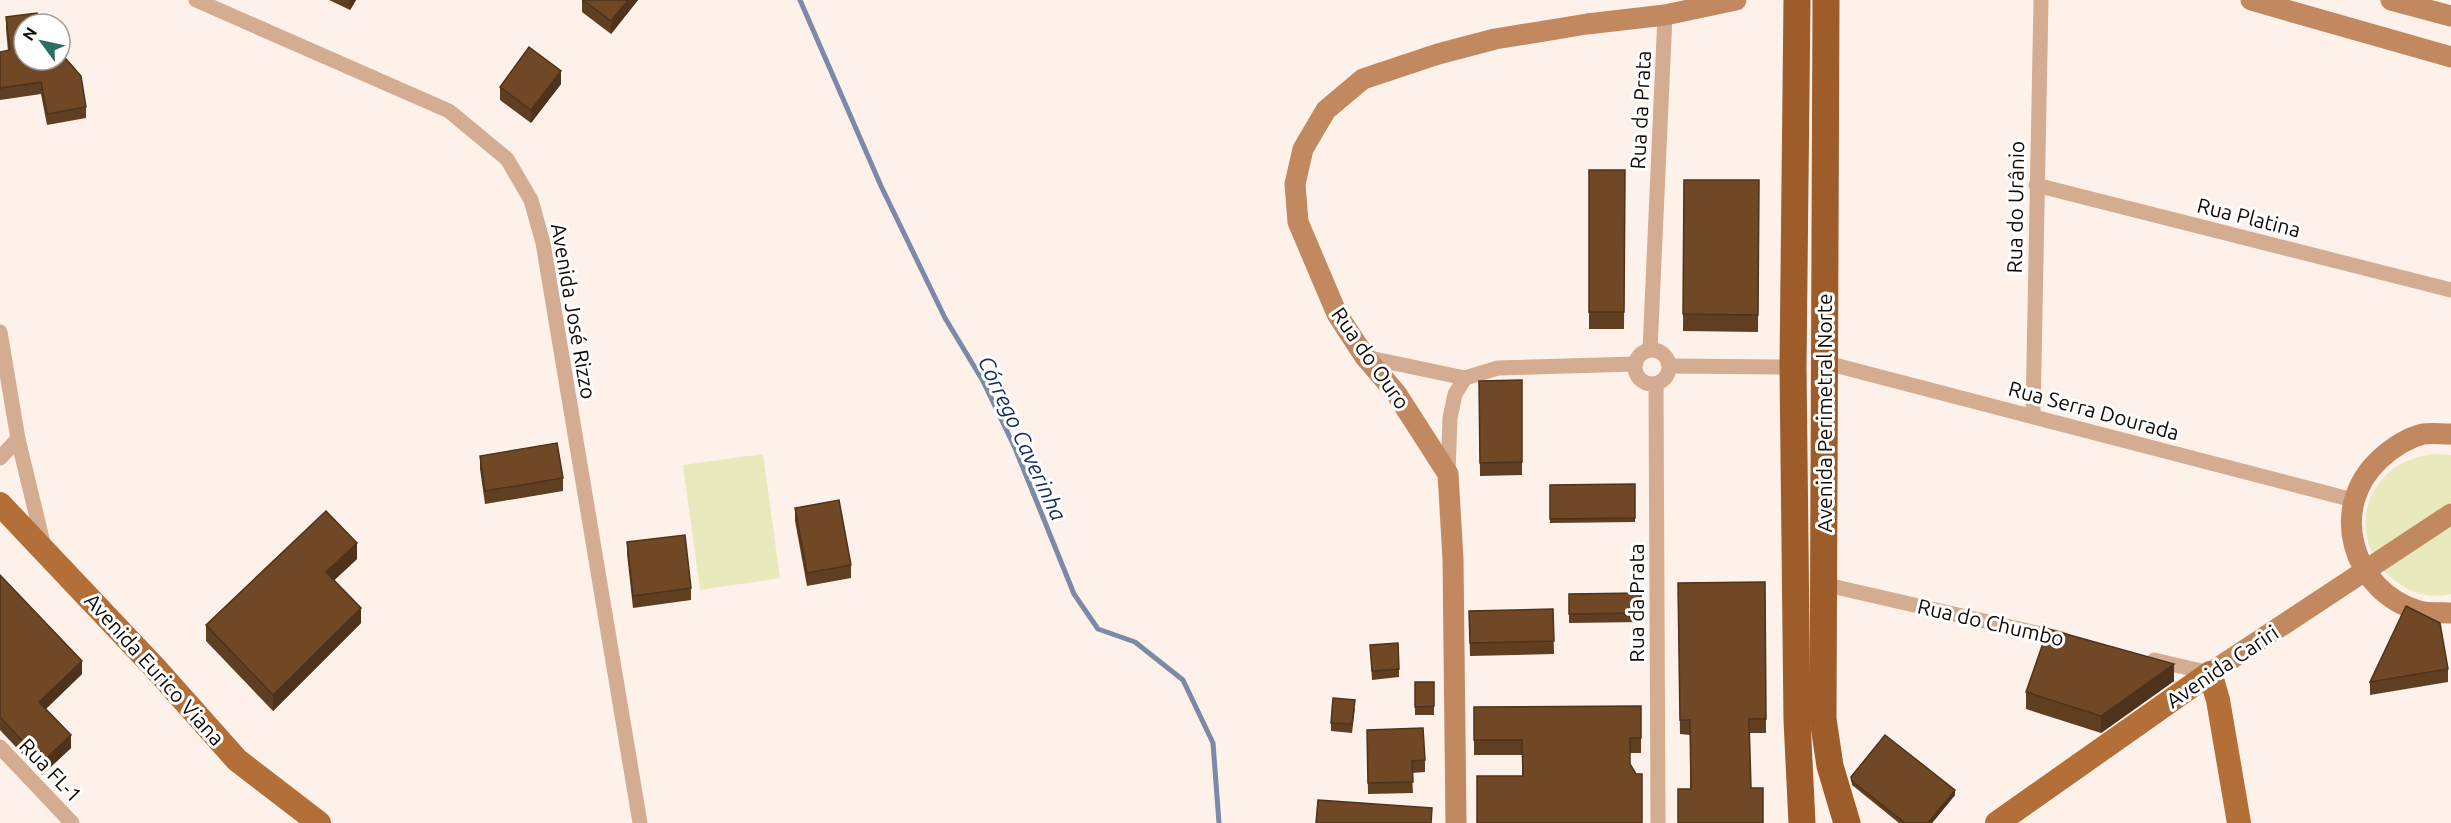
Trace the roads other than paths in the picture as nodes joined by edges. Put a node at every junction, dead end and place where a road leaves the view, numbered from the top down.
1 (196, 0) edge
2 (1736, 0) edge
3 (1797, 0) edge
4 (1826, 0) edge
5 (2041, 0) edge
6 (2251, 0) edge
7 (2391, 0) edge
8 (1665, 15) junction
9 (2451, 16) edge
10 (2451, 57) edge
11 (2036, 185) junction
12 (2451, 290) edge
13 (0, 332) edge
14 (1650, 350) junction
15 (1365, 357) junction
16 (1824, 362) junction
17 (1635, 364) junction
18 (1669, 366) junction
19 (1793, 367) junction
20 (1465, 378) junction
21 (1656, 384) junction
22 (2033, 415) junction
23 (2451, 434) edge
24 (18, 439) junction
25 (0, 458) edge
26 (1448, 474) junction
27 (2353, 500) junction
28 (0, 504) edge
29 (2451, 514) edge
30 (44, 550) junction
31 (2364, 571) junction
32 (1824, 583) junction
33 (1797, 584) junction
34 (2451, 613) edge
35 (2073, 641) edge
36 (2141, 657) edge
37 (2210, 672) junction
38 (0, 747) edge
39 (1847, 821) edge
40 (72, 823) edge
41 (319, 823) edge
42 (640, 823) edge
43 (1456, 823) edge
44 (1658, 823) edge
45 (1802, 823) edge
46 (1997, 823) edge
47 (2240, 823) edge

1 - 42 street, Avenida José Rizzo
2 - 8 street, Rua do Ouro
3 - 19 highway, Avenida Perimetral Norte
4 - 16 highway, Avenida Perimetral Norte
5 - 11 street, Rua do Urânio
6 - 10 street
7 - 9 street
8 - 14 street, Rua da Prata
8 - 15 street, Rua do Ouro
11 - 12 street, Rua Platina
11 - 22 street, Rua do Urânio
13 - 24 street
14 - 17 street
14 - 18 street
15 - 20 street
15 - 26 street, Rua do Ouro
16 - 22 street, Rua Serra Dourada
16 - 32 highway, Avenida Perimetral Norte
17 - 20 street
17 - 21 street
18 - 19 street
18 - 21 street
19 - 33 highway, Avenida Perimetral Norte
20 - 26 street
21 - 44 street, Rua da Prata
22 - 27 street, Rua Serra Dourada
23 - 27 street
24 - 25 street
24 - 30 street
26 - 43 street, Rua do Ouro
27 - 31 street
28 - 30 main road, Avenida Eurico Viana
29 - 31 street, Avenida Cariri
30 - 41 main road, Avenida Eurico Viana
31 - 34 street
31 - 37 street, Avenida Cariri
32 - 33 street, Rua do Chumbo
32 - 35 street, Rua do Chumbo
32 - 39 highway, Avenida Perimetral Norte
33 - 45 highway, Avenida Perimetral Norte
36 - 37 street
37 - 46 main road, Avenida Cariri
37 - 47 main road
38 - 40 street, Rua FL-1

